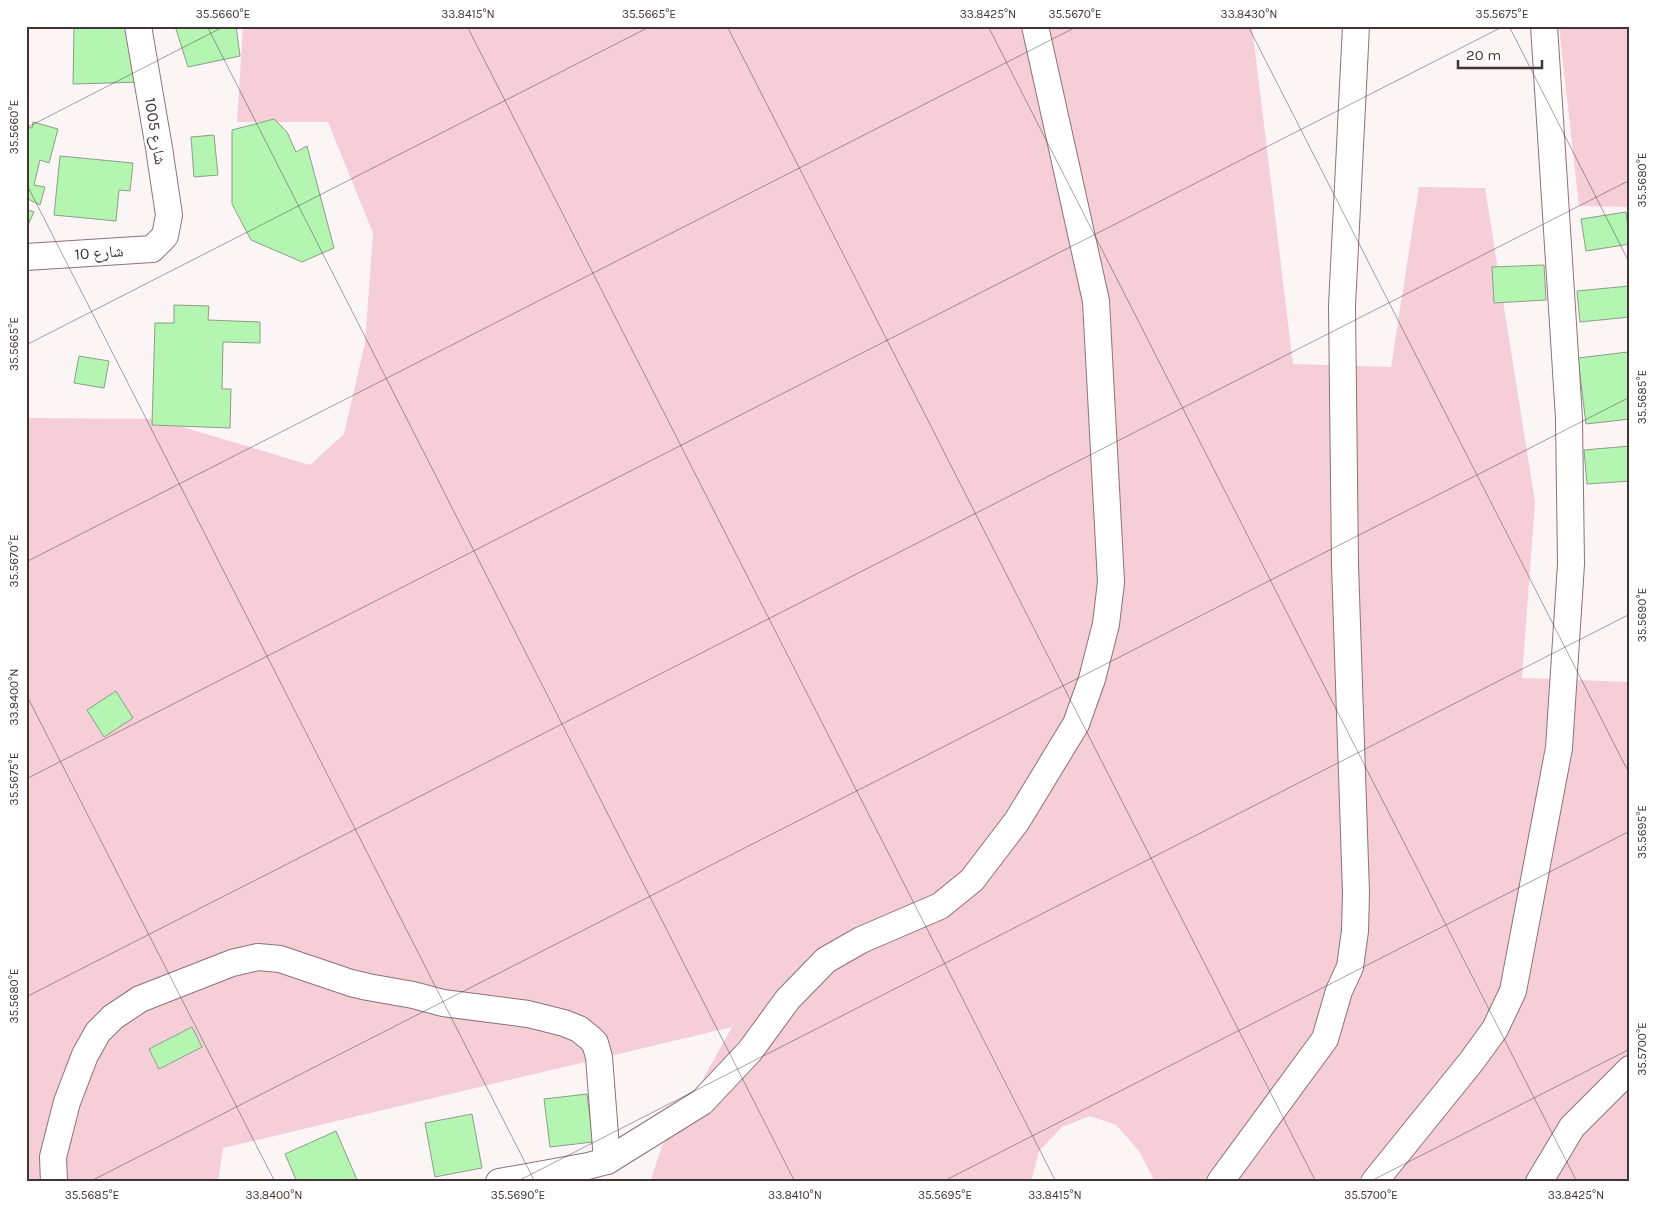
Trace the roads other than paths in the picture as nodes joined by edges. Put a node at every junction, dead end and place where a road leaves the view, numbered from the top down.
1 (138, 26) edge
2 (1035, 26) edge
3 (1356, 26) edge
4 (1544, 26) edge
5 (166, 236) joint
6 (26, 256) edge
7 (1630, 1069) edge
8 (607, 1161) junction
9 (54, 1182) edge
10 (499, 1182) edge
11 (1220, 1182) edge
12 (1374, 1182) edge
13 (1539, 1182) edge

1 - 5 street, شارع 1005
2 - 8 street
3 - 11 street
4 - 12 street
5 - 6 street, شارع 10
7 - 13 street
8 - 9 street
8 - 10 street

